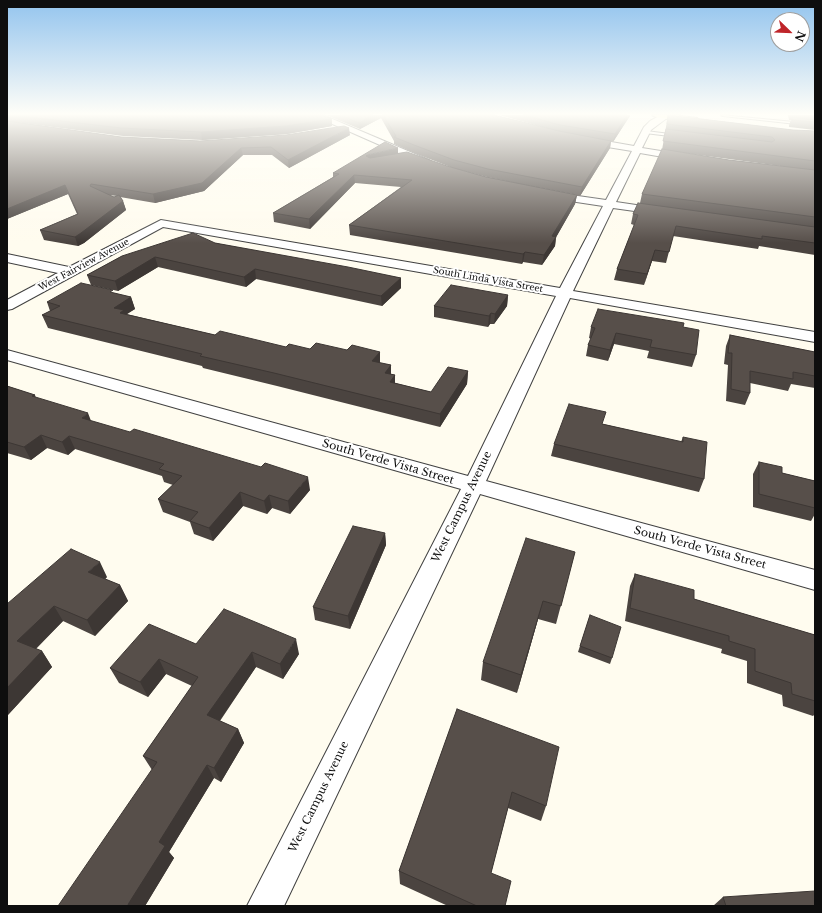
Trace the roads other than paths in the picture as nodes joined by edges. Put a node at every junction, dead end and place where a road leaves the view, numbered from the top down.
1 (409, 158) edge
2 (636, 158) edge
3 (437, 166) edge
4 (538, 193) edge
5 (610, 205) junction
6 (677, 214) edge
7 (162, 223) joint
8 (7, 258) edge
9 (71, 272) junction
10 (565, 293) junction
11 (7, 306) edge
12 (815, 337) edge
13 (7, 355) edge
14 (473, 486) junction
15 (815, 580) edge
16 (265, 906) edge

1 - 3 street
2 - 5 street, West Campus Avenue
4 - 5 street
5 - 6 street
5 - 10 street, West Campus Avenue
7 - 9 street, West Fairview Avenue
7 - 10 street, South Linda Vista Street
8 - 9 street
9 - 11 street, West Fairview Avenue
10 - 12 street, South Linda Vista Street
10 - 14 street, West Campus Avenue
13 - 14 street, South Verde Vista Street
14 - 15 street, South Verde Vista Street
14 - 16 street, West Campus Avenue

